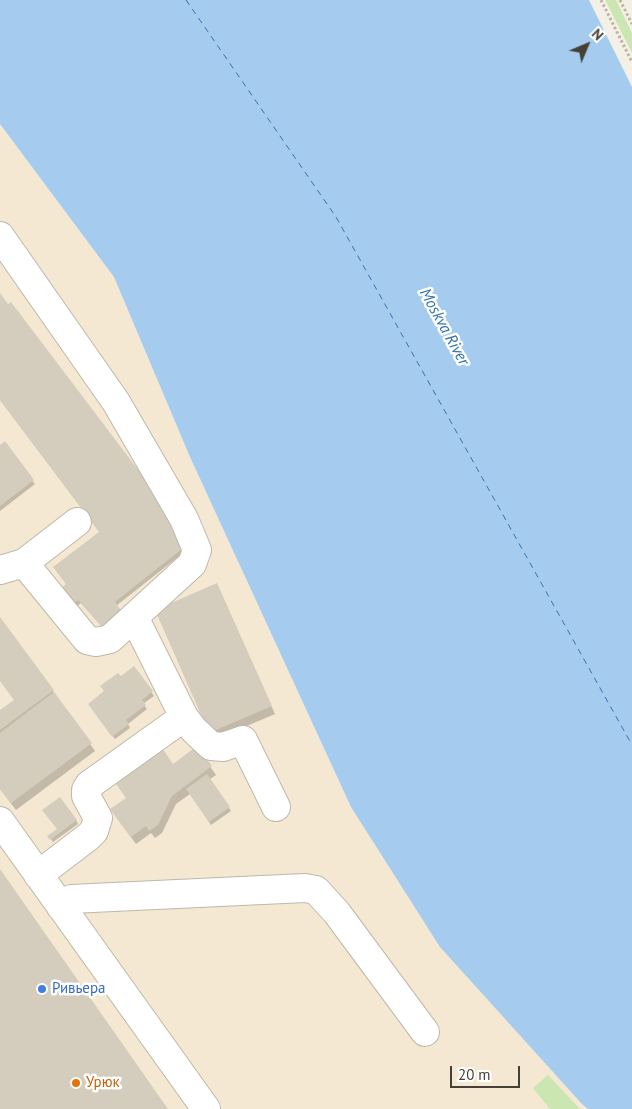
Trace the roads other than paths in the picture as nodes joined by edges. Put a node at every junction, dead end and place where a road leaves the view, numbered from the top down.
1 (0, 236) edge
2 (78, 522) dead end
3 (12, 566) edge
4 (134, 617) junction
5 (184, 717) junction
6 (276, 807) dead end
7 (0, 821) edge
8 (38, 875) junction
9 (61, 907) junction
10 (425, 1032) dead end
11 (206, 1109) edge

1 - 4 lane
2 - 3 lane
3 - 4 lane
4 - 5 lane
5 - 6 lane
5 - 8 lane
7 - 8 lane
8 - 9 lane
9 - 10 lane
9 - 11 lane

